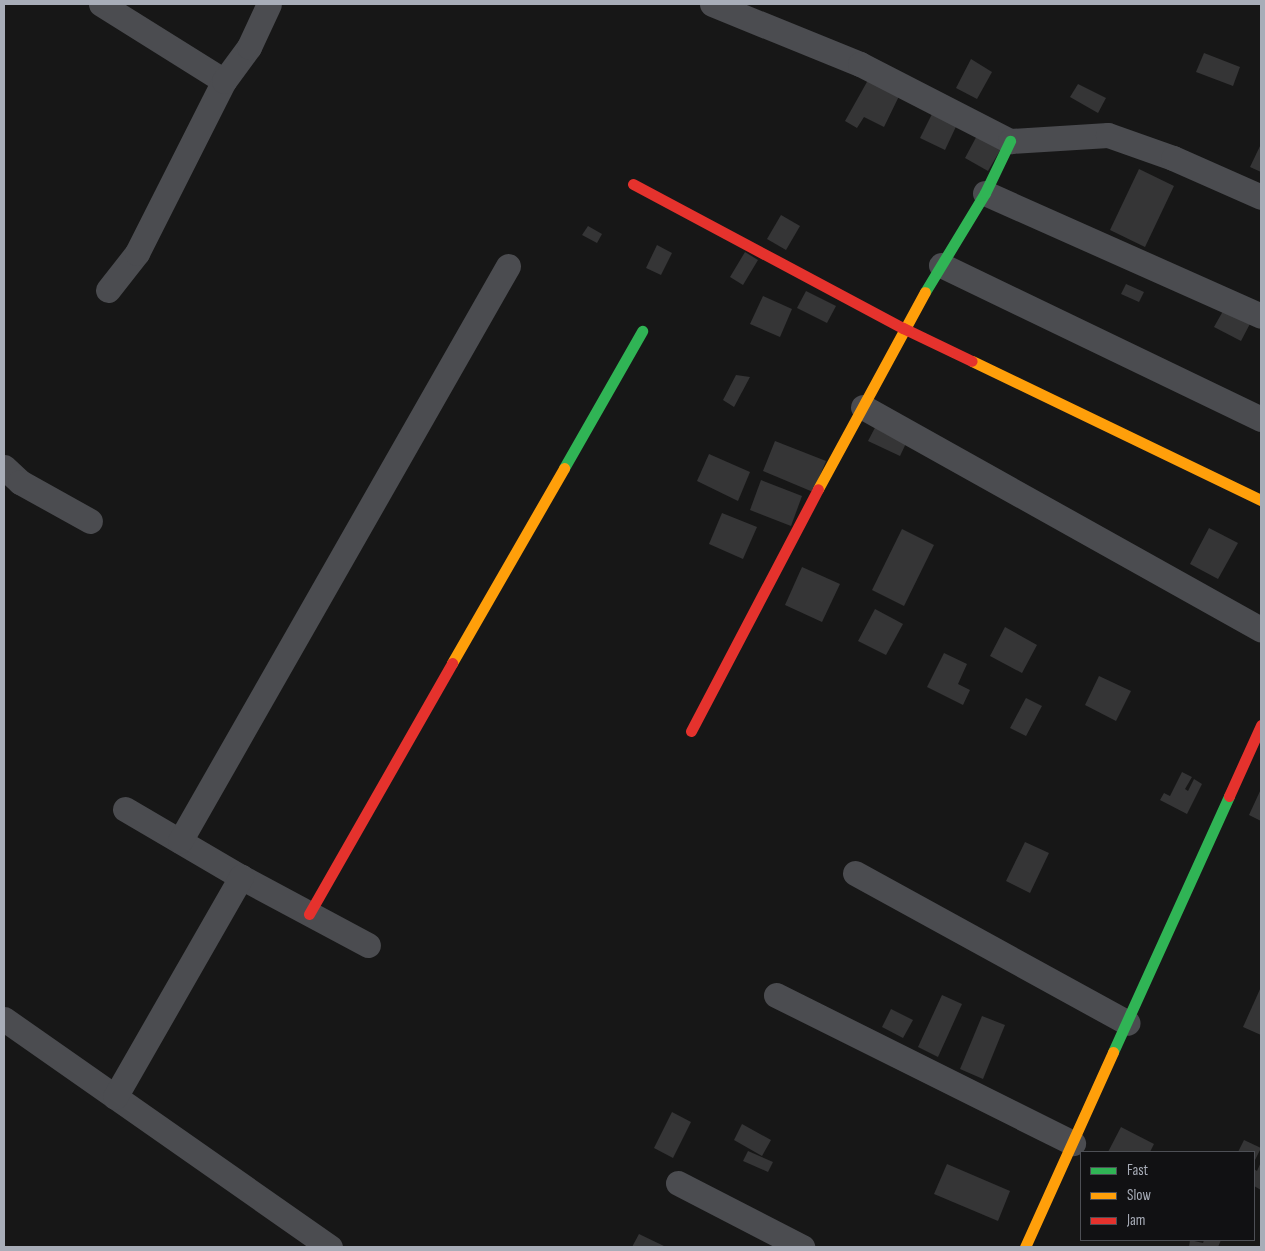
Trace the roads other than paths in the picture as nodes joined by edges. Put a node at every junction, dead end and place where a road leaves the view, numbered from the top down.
1 (101, 4) edge
2 (269, 4) edge
3 (725, 7) edge
4 (224, 81) junction
5 (1010, 141) junction
6 (633, 184) dead end
7 (985, 193) junction
8 (1261, 198) edge
9 (941, 265) junction
10 (508, 266) dead end
11 (108, 290) dead end
12 (1261, 316) edge
13 (903, 328) junction
14 (642, 331) dead end
15 (863, 407) junction
16 (1261, 419) edge
17 (4, 467) edge
18 (1261, 500) edge
19 (90, 521) dead end
20 (1261, 629) edge
21 (1261, 725) edge
22 (691, 731) dead end
23 (125, 808) dead end
24 (180, 841) junction
25 (855, 873) dead end
26 (241, 877) junction
27 (309, 914) junction
28 (368, 945) dead end
29 (776, 995) dead end
30 (4, 1019) edge
31 (1128, 1023) junction
32 (115, 1097) junction
33 (1073, 1144) junction
34 (678, 1183) dead end
35 (330, 1247) edge
36 (802, 1247) edge
37 (1025, 1247) edge

1 - 4 street
2 - 4 street
3 - 5 street
4 - 11 street
5 - 7 street
5 - 8 street
6 - 13 street
7 - 9 street
7 - 12 street
9 - 13 street
9 - 16 street
10 - 24 street
13 - 15 street
13 - 18 street
14 - 27 street
15 - 20 street
15 - 22 street
17 - 19 street
21 - 31 street
23 - 24 street
24 - 26 street
25 - 31 street
26 - 27 street
26 - 32 street
27 - 28 street
29 - 33 street
30 - 32 street
31 - 33 street
32 - 35 street
33 - 37 street
34 - 36 street

